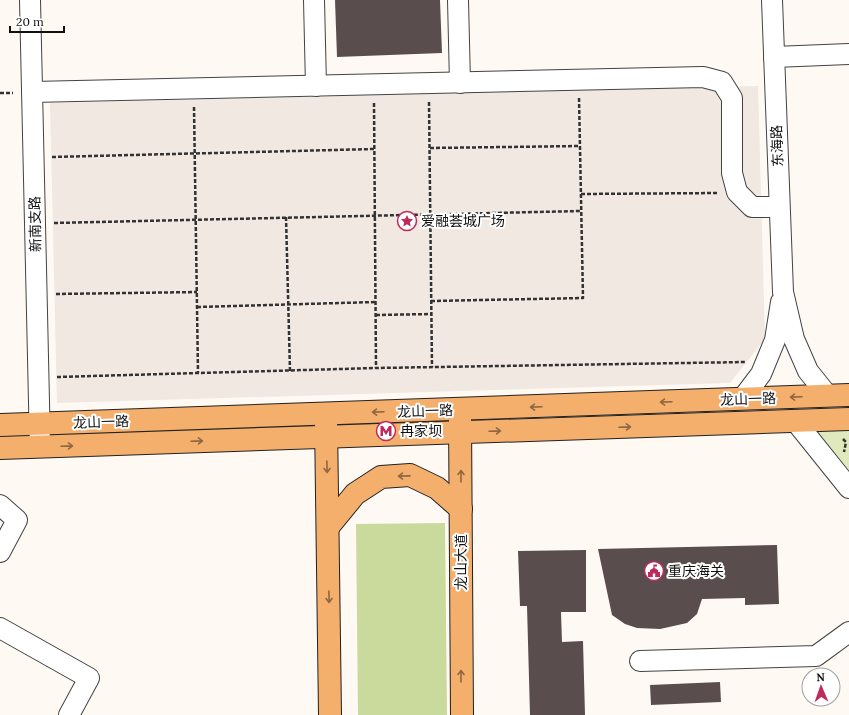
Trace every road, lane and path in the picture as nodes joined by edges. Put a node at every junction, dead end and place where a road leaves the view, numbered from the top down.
1 (30, 0) edge
2 (314, 0) edge
3 (458, 0) edge
4 (772, 0) edge
5 (849, 54) edge
6 (774, 56) junction
7 (579, 80) junction
8 (460, 82) junction
9 (429, 83) junction
10 (373, 85) junction
11 (316, 86) junction
12 (193, 89) junction
13 (32, 92) junction
14 (580, 146) junction
15 (430, 148) junction
16 (374, 149) junction
17 (194, 154) junction
18 (34, 158) junction
19 (737, 192) junction
20 (581, 194) junction
21 (779, 207) junction
22 (582, 211) junction
23 (430, 214) junction
24 (375, 215) junction
25 (286, 218) junction
26 (195, 220) junction
27 (35, 223) junction
28 (197, 292) junction
29 (37, 295) junction
30 (431, 301) junction
31 (376, 302) junction
32 (288, 304) junction
33 (197, 307) junction
34 (432, 314) junction
35 (376, 315) junction
36 (784, 340) junction
37 (766, 361) junction
38 (432, 367) junction
39 (376, 368) junction
40 (290, 371) junction
41 (198, 374) junction
42 (39, 378) junction
43 (839, 396) edge
44 (742, 399) junction
45 (460, 410) junction
46 (326, 414) junction
47 (849, 420) edge
48 (796, 422) junction
49 (40, 424) junction
50 (0, 425) edge
51 (460, 432) junction
52 (327, 436) junction
53 (40, 447) junction
54 (0, 448) edge
55 (849, 488) edge
56 (0, 505) edge
57 (461, 509) junction
58 (328, 527) junction
59 (0, 552) edge
60 (0, 628) edge
61 (849, 632) edge
62 (640, 661) dead end
63 (68, 715) edge
64 (330, 715) edge
65 (462, 715) edge

1 - 13 street, 新南支路
2 - 11 street
3 - 8 street
4 - 6 street, 东海路
5 - 6 street
6 - 21 street, 东海路
7 - 8 street
7 - 14 path
7 - 19 street
8 - 9 street
9 - 10 street
9 - 15 path
10 - 11 street
10 - 16 path
11 - 12 street
12 - 13 street
12 - 17 path
13 - 18 street, 新南支路
14 - 15 path
14 - 20 path
15 - 23 path
16 - 17 path
16 - 24 path
17 - 18 path
17 - 26 path
18 - 27 street, 新南支路
19 - 20 path
19 - 21 street
20 - 22 path
21 - 36 street, 东海路
22 - 23 path
22 - 30 path
23 - 24 path
23 - 30 path
24 - 25 path
24 - 31 path
25 - 26 path
25 - 32 path
26 - 27 path
26 - 28 path
27 - 29 street, 新南支路
28 - 29 path
28 - 33 path
29 - 42 street, 新南支路
30 - 34 path
31 - 32 path
31 - 35 path
32 - 33 path
32 - 40 path
33 - 41 path
34 - 35 path
34 - 38 path
35 - 39 path
36 - 37 street, 东海路
36 - 43 street
37 - 38 path
37 - 44 street, 东海路
38 - 39 path
39 - 40 path
40 - 41 path
41 - 42 path
42 - 49 street, 新南支路
43 -> 44 main road, 龙山一路
44 -> 45 main road, 龙山一路
45 -> 46 main road, 龙山一路
45 - 51 main road, 龙山大道
46 - 49 main road, 龙山一路
46 - 52 main road
47 - 48 main road, 龙山一路
51 -> 48 main road, 龙山一路
48 - 55 street
49 - 50 main road, 龙山一路
49 - 53 street, 新南支路
51 - 52 main road, 龙山一路
57 -> 51 main road, 龙山大道
53 -> 52 main road, 龙山一路
52 -> 58 main road
53 - 54 main road, 龙山一路
56 - 59 street
57 -> 58 main road
65 -> 57 main road, 龙山大道
58 -> 64 main road
60 - 63 street
61 - 62 street

